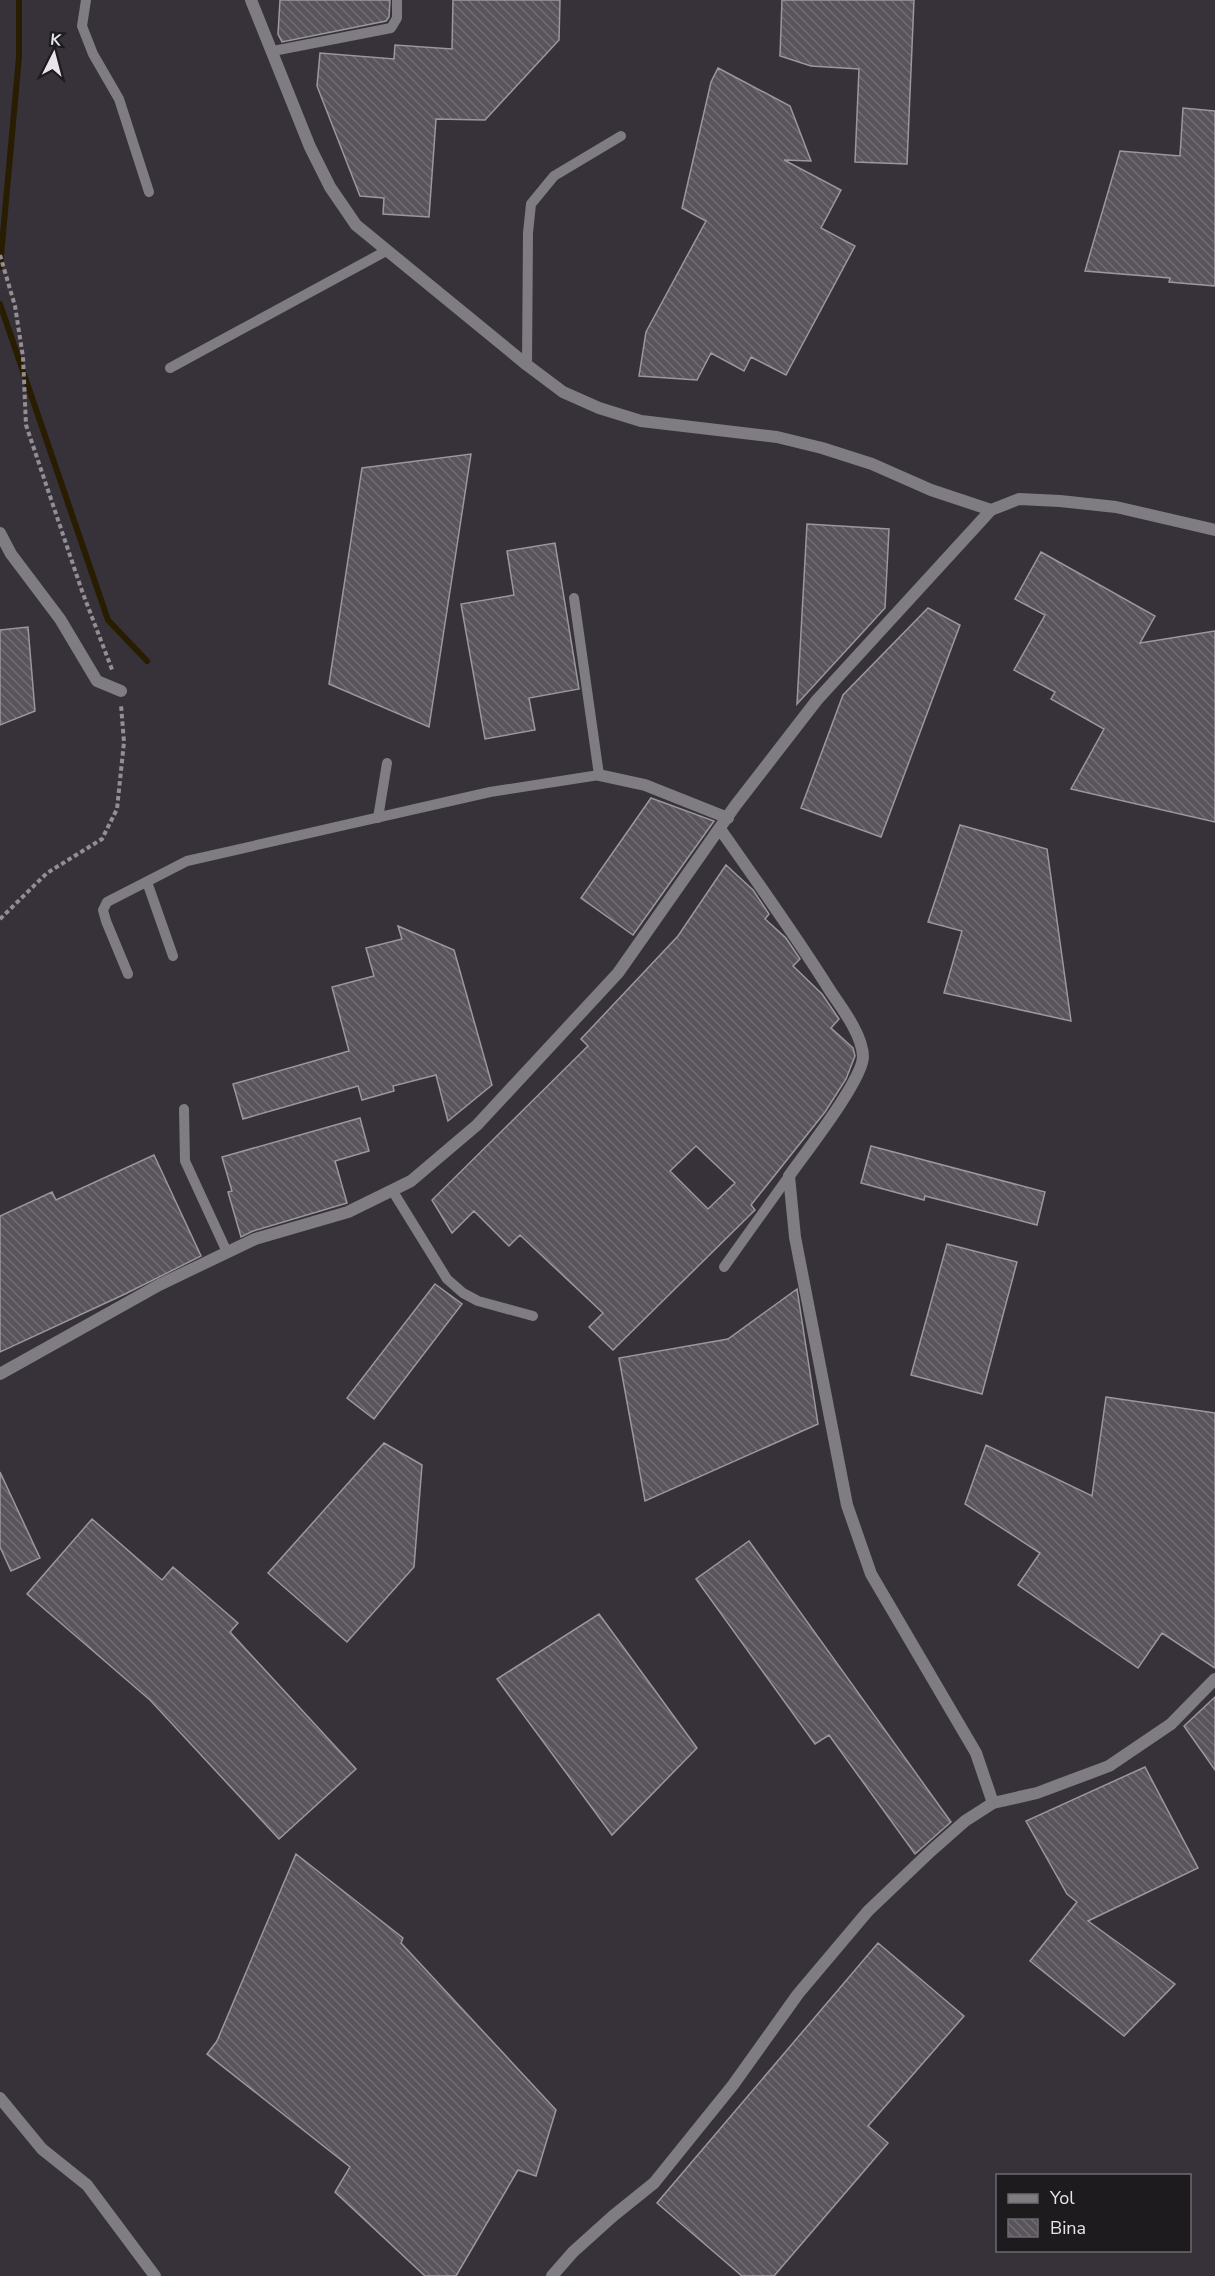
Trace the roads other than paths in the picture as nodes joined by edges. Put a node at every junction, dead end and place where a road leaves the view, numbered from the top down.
1 (86, 0) edge
2 (252, 0) edge
3 (398, 0) edge
4 (273, 51) junction
5 (621, 136) dead end
6 (148, 192) dead end
7 (386, 251) junction
8 (527, 365) junction
9 (170, 368) dead end
10 (991, 510) junction
11 (1215, 530) edge
12 (0, 533) edge
13 (574, 598) dead end
14 (121, 691) dead end
15 (387, 763) dead end
16 (599, 775) junction
17 (378, 818) junction
18 (728, 818) junction
19 (720, 830) junction
20 (147, 882) junction
21 (173, 956) dead end
22 (128, 974) dead end
23 (184, 1109) dead end
24 (789, 1176) junction
25 (392, 1190) junction
26 (227, 1252) junction
27 (724, 1267) dead end
28 (534, 1316) dead end
29 (0, 1374) edge
30 (1215, 1679) edge
31 (993, 1803) junction
32 (0, 2098) edge
33 (155, 2276) edge
34 (552, 2276) edge

1 - 6 lane
2 - 4 street
3 - 4 lane
4 - 7 street
5 - 8 lane
7 - 8 street
7 - 9 lane
8 - 10 street
10 - 11 street
10 - 18 street
12 - 14 street
13 - 16 lane
15 - 17 lane
16 - 17 lane
16 - 18 street
17 - 20 lane
18 - 19 street
19 - 24 street
19 - 25 street
20 - 21 lane
20 - 22 lane
23 - 26 lane
24 - 27 lane
24 - 31 street
25 - 26 street
25 - 28 lane
26 - 29 street
30 - 31 street
31 - 34 street
32 - 33 street

